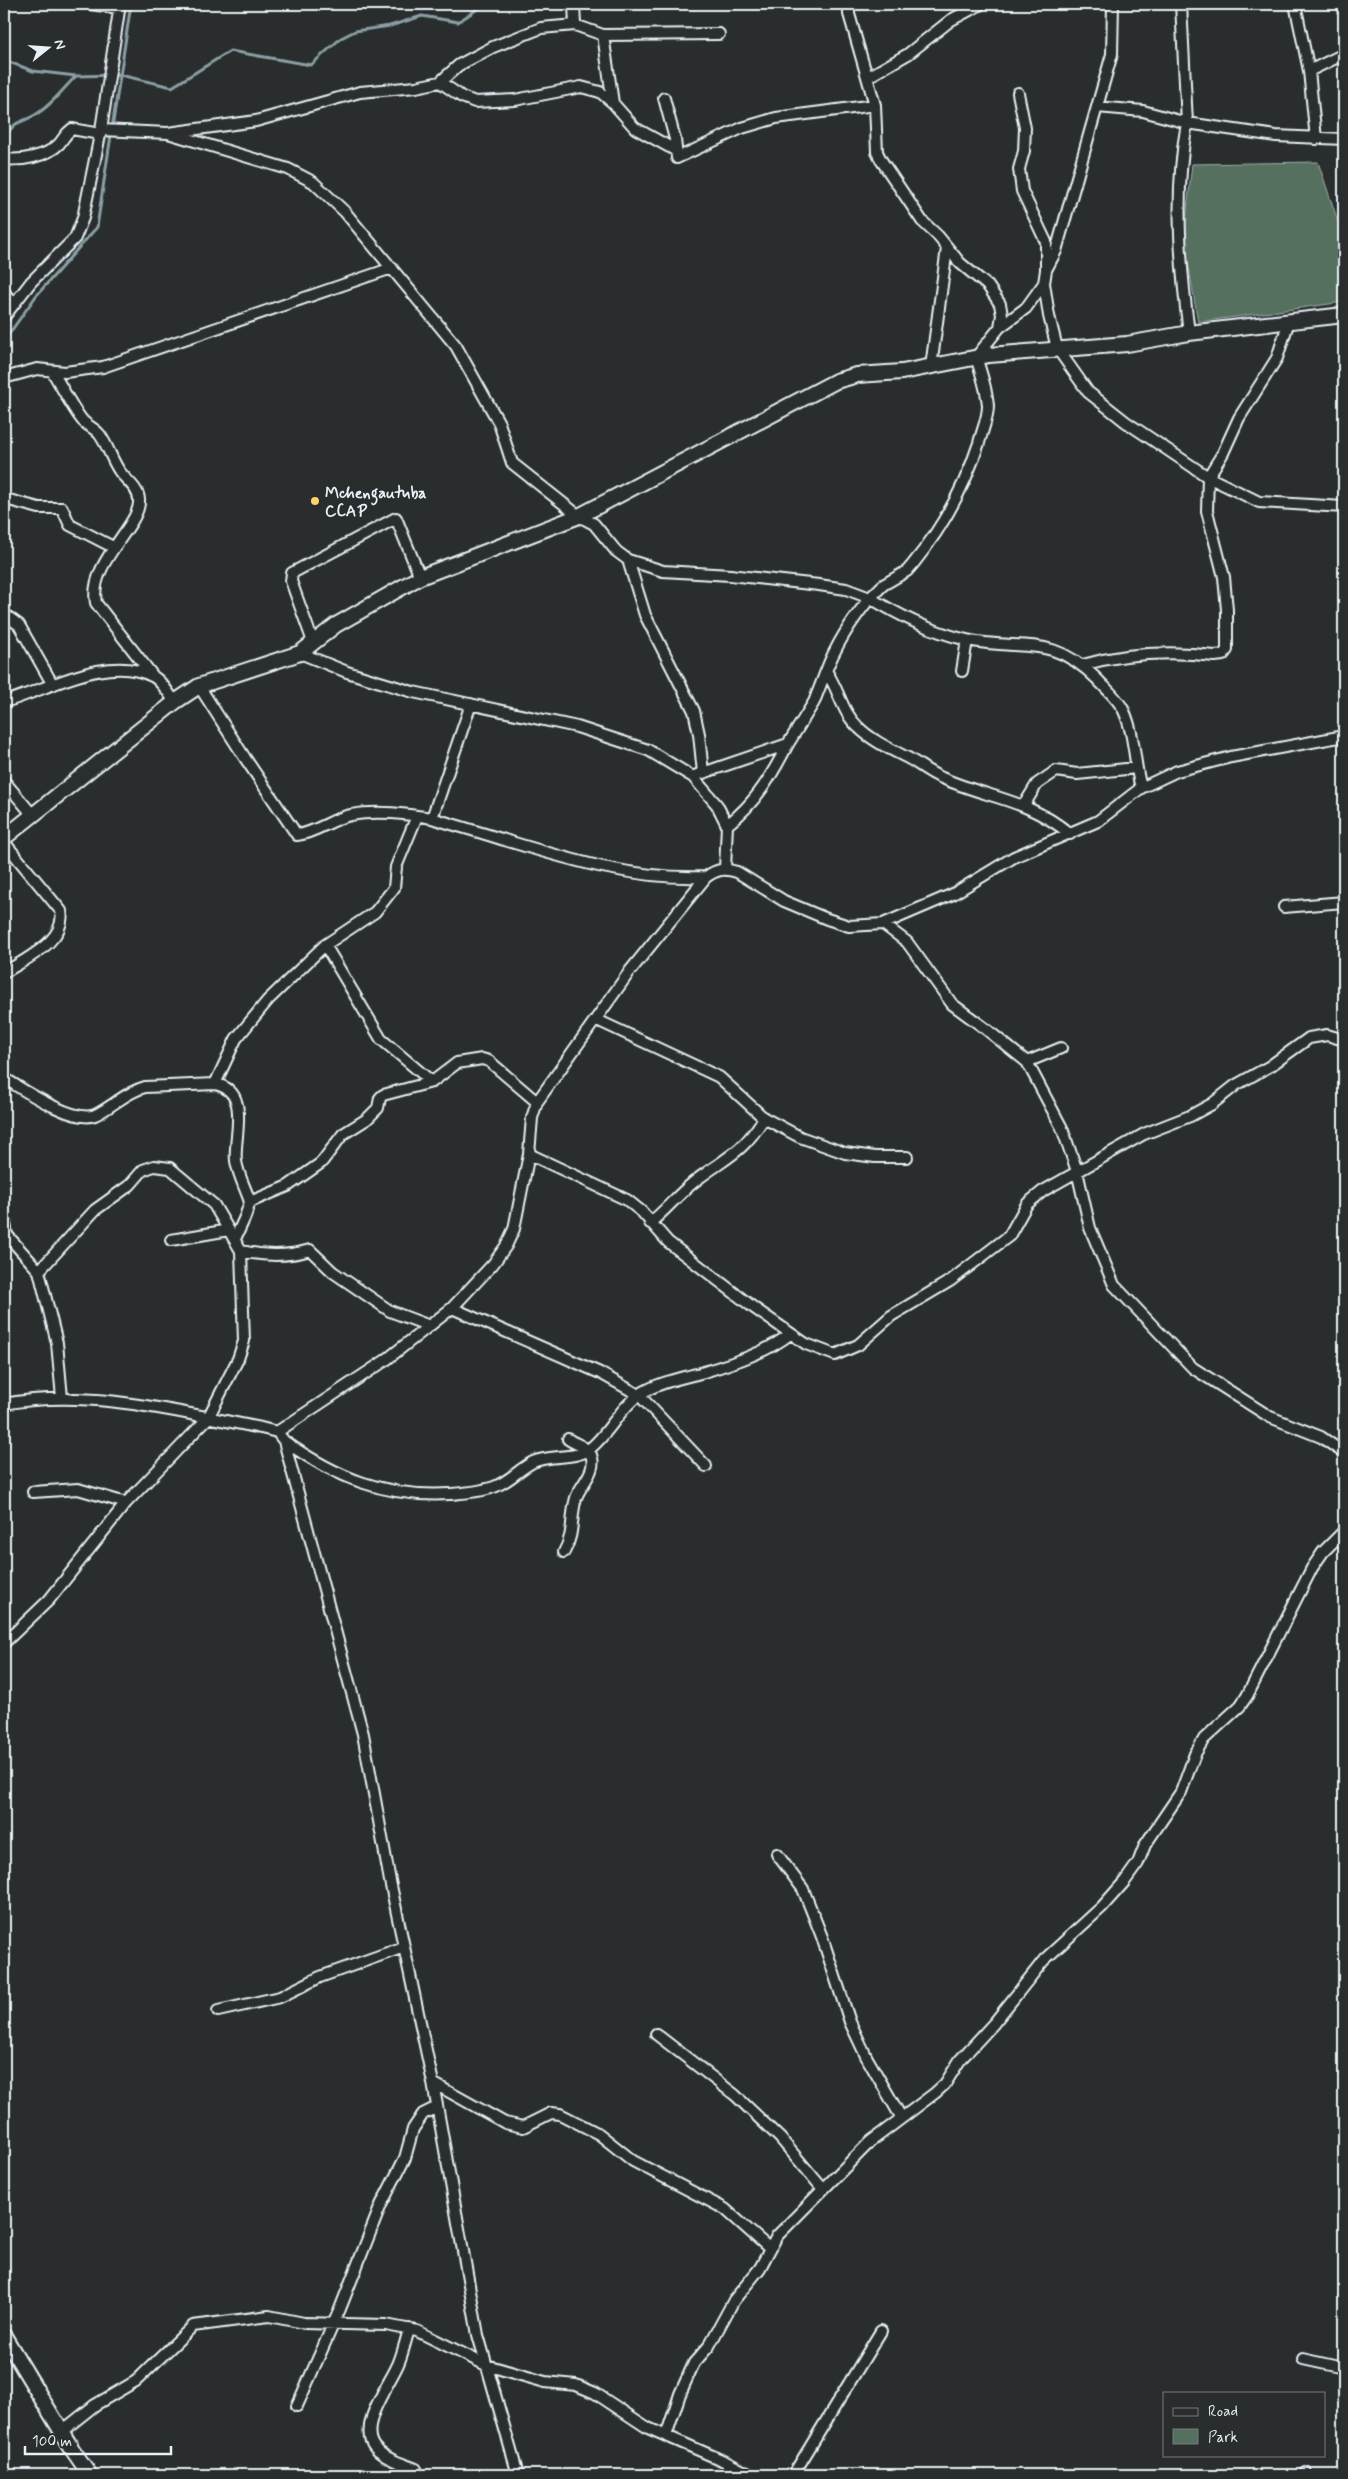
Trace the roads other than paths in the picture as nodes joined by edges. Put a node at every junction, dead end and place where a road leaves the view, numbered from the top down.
1 (90, 4) edge
2 (574, 4) edge
3 (849, 4) edge
4 (980, 4) edge
5 (1113, 4) edge
6 (1181, 4) edge
7 (1295, 4) edge
8 (119, 6) edge
9 (575, 25) junction
10 (719, 34) dead end
11 (603, 35) junction
12 (1344, 54) edge
13 (1309, 70) junction
14 (868, 77) junction
15 (440, 82) junction
16 (1018, 93) dead end
17 (664, 98) dead end
18 (612, 103) junction
19 (875, 105) junction
20 (1097, 106) junction
21 (1187, 123) junction
22 (100, 132) junction
23 (168, 133) junction
24 (1344, 138) edge
25 (1316, 139) junction
26 (675, 150) junction
27 (4, 159) edge
28 (947, 248) junction
29 (392, 268) junction
30 (1046, 270) junction
31 (1044, 282) junction
32 (4, 292) edge
33 (12, 304) junction
34 (1344, 315) edge
35 (4, 316) edge
36 (1289, 321) junction
37 (1000, 327) junction
38 (1189, 333) junction
39 (1057, 348) junction
40 (976, 357) junction
41 (931, 367) junction
42 (52, 372) junction
43 (4, 378) edge
44 (1208, 477) junction
45 (4, 503) edge
46 (1344, 507) edge
47 (579, 516) junction
48 (113, 547) junction
49 (628, 560) junction
50 (420, 577) junction
51 (870, 598) junction
52 (4, 614) edge
53 (967, 640) junction
54 (313, 642) junction
55 (300, 653) junction
56 (1083, 665) junction
57 (826, 671) junction
58 (962, 671) dead end
59 (153, 676) junction
60 (52, 685) junction
61 (199, 686) junction
62 (4, 702) edge
63 (175, 702) junction
64 (471, 704) junction
65 (1344, 736) edge
66 (788, 744) junction
67 (1136, 768) junction
68 (698, 775) junction
69 (4, 781) edge
70 (1141, 788) junction
71 (1024, 805) junction
72 (32, 814) junction
73 (417, 816) junction
74 (432, 818) junction
75 (727, 825) junction
76 (1070, 834) junction
77 (4, 840) edge
78 (725, 869) junction
79 (706, 877) junction
80 (1344, 902) edge
81 (1284, 907) dead end
82 (883, 924) junction
83 (325, 945) junction
84 (4, 973) edge
85 (597, 1020) junction
86 (1344, 1040) edge
87 (1062, 1048) dead end
88 (1027, 1062) junction
89 (4, 1078) edge
90 (432, 1082) junction
91 (215, 1084) junction
92 (537, 1102) junction
93 (764, 1118) junction
94 (529, 1154) junction
95 (907, 1157) dead end
96 (1077, 1171) junction
97 (250, 1202) junction
98 (4, 1218) edge
99 (650, 1223) junction
100 (232, 1235) junction
101 (6, 1236) edge
102 (171, 1240) dead end
103 (241, 1251) junction
104 (39, 1271) junction
105 (452, 1308) junction
106 (427, 1326) junction
107 (790, 1334) junction
108 (639, 1394) junction
109 (62, 1398) junction
110 (4, 1404) edge
111 (208, 1418) junction
112 (277, 1432) junction
113 (568, 1439) dead end
114 (284, 1441) junction
115 (587, 1450) junction
116 (1344, 1453) edge
117 (706, 1466) dead end
118 (32, 1492) dead end
119 (126, 1503) junction
120 (1344, 1531) edge
121 (564, 1552) dead end
122 (4, 1643) edge
123 (777, 1854) dead end
124 (404, 1947) junction
125 (218, 2011) dead end
126 (656, 2034) dead end
127 (433, 2083) junction
128 (437, 2108) junction
129 (901, 2117) junction
130 (823, 2189) junction
131 (770, 2249) junction
132 (333, 2324) junction
133 (409, 2329) junction
134 (880, 2332) dead end
135 (4, 2336) edge
136 (1303, 2359) dead end
137 (486, 2365) junction
138 (1344, 2368) edge
139 (297, 2406) dead end
140 (61, 2432) junction
141 (666, 2436) junction
142 (416, 2469) dead end
143 (90, 2475) edge
144 (518, 2475) edge
145 (751, 2475) edge
146 (793, 2475) edge

1 - 8 street
2 - 9 street
3 - 14 street
4 - 14 street
5 - 20 street
6 - 21 street
7 - 13 street
8 - 22 street
9 - 11 street
9 - 15 street
10 - 11 street
11 - 18 street
12 - 13 street
13 - 25 street
14 - 19 street
15 - 18 street
15 - 23 street
16 - 30 street
17 - 26 street
18 - 26 street
19 - 26 street
19 - 28 street
20 - 21 street
20 - 30 street
21 - 25 street
21 - 38 street
22 - 23 street
22 - 27 street
22 - 33 street
23 - 29 street
24 - 25 street
28 - 37 street
28 - 41 street
29 - 42 street
29 - 47 street
30 - 31 street
31 - 37 street
31 - 39 street
32 - 33 street
33 - 35 street
34 - 36 street
36 - 38 street
36 - 44 street
37 - 40 street
38 - 39 street
39 - 40 street
39 - 44 street
40 - 41 street
40 - 51 street
41 - 47 street
42 - 43 street
42 - 48 street
44 - 46 street
44 - 56 street
45 - 48 street
47 - 49 street
47 - 50 street
48 - 59 street
49 - 51 street
49 - 68 street
50 - 54 street
50 - 54 street
51 - 53 street
51 - 57 street
52 - 60 street
53 - 56 street
53 - 58 street
54 - 55 street
55 - 61 street
55 - 64 street
56 - 67 street
57 - 66 street
57 - 71 street
59 - 60 street
59 - 63 street
60 - 62 street
61 - 63 street
61 - 73 street
63 - 72 street
64 - 68 street
64 - 74 street
65 - 70 street
66 - 68 street
66 - 75 street
67 - 70 street
67 - 71 street
68 - 75 street
69 - 72 street
70 - 76 street
71 - 76 street
72 - 77 street
73 - 74 street
73 - 83 street
74 - 79 street
75 - 78 street
76 - 82 street
77 - 84 street
78 - 79 street
78 - 82 street
79 - 85 street
80 - 81 street
82 - 88 street
83 - 90 street
83 - 91 street
85 - 92 street
85 - 93 street
86 - 96 street
87 - 88 street
88 - 96 street
89 - 91 street
90 - 92 street
90 - 97 street
91 - 97 street
92 - 94 street
93 - 95 street
93 - 99 street
94 - 99 street
94 - 105 street
96 - 107 street
96 - 116 street
97 - 100 street
98 - 101 street
99 - 107 street
100 - 102 street
100 - 103 street
100 - 104 street
101 - 104 street
103 - 106 street
103 - 111 street
104 - 109 street
105 - 106 street
105 - 108 street
106 - 112 street
107 - 108 street
108 - 115 street
108 - 117 street
109 - 110 street
109 - 111 street
111 - 112 street
111 - 119 street
112 - 114 street
113 - 115 street
114 - 115 street
114 - 124 street
115 - 121 street
118 - 119 street
119 - 122 street
120 - 129 street
123 - 129 street
124 - 125 street
124 - 127 street
126 - 130 street
127 - 128 street
127 - 131 street
128 - 132 street
128 - 137 street
129 - 130 street
130 - 131 street
131 - 141 street
132 - 133 street
132 - 139 street
132 - 140 street
133 - 137 street
133 - 142 street
134 - 146 street
135 - 140 street
136 - 138 street
137 - 141 street
137 - 144 street
140 - 143 street
141 - 145 street

